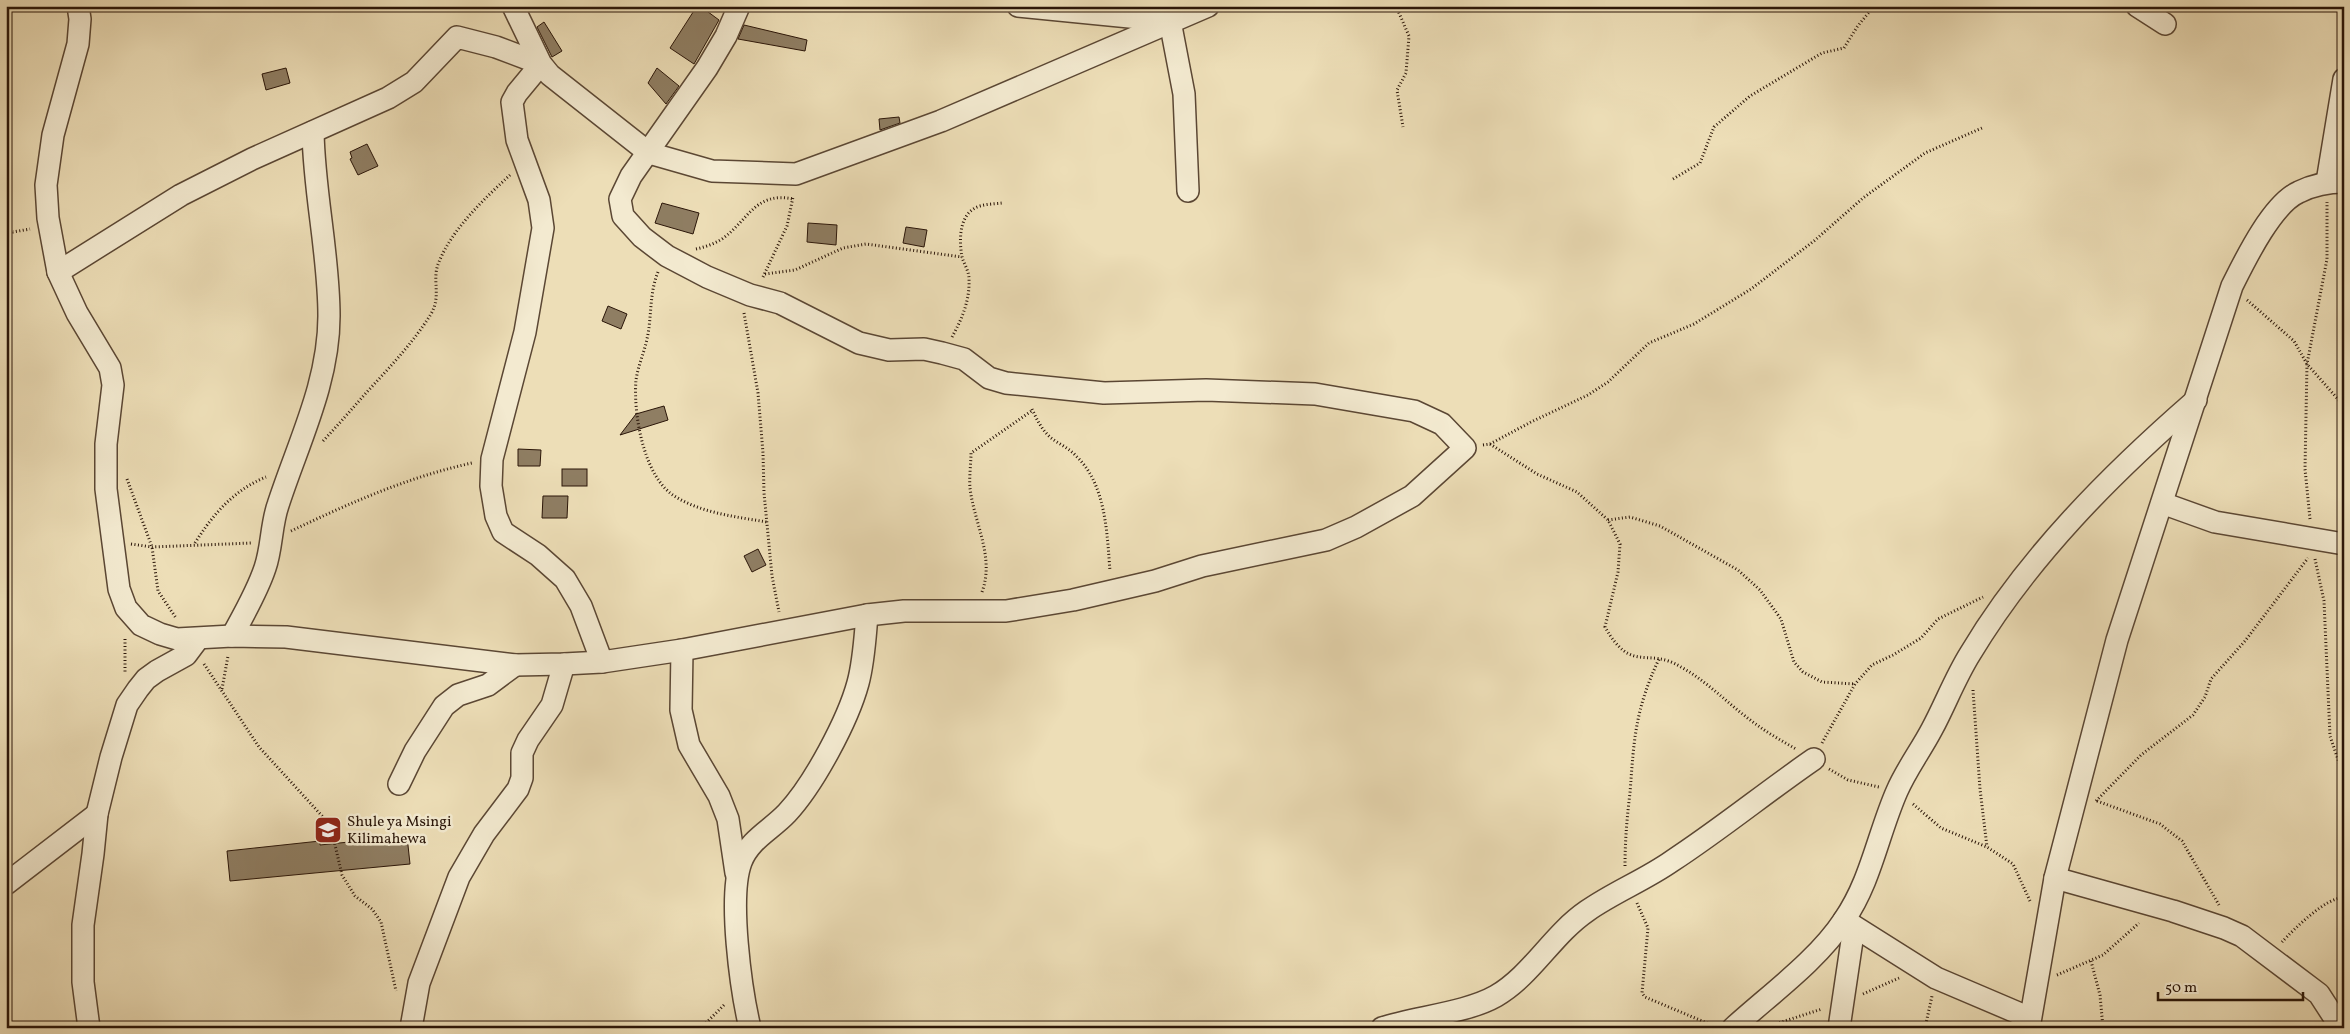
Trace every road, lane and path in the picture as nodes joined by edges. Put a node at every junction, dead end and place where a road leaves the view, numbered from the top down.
1 (78, 6) edge
2 (513, 6) edge
3 (739, 6) edge
4 (1018, 6) edge
5 (1208, 6) edge
6 (1396, 6) edge
7 (1874, 6) edge
8 (2136, 6) edge
9 (1170, 21) junction
10 (2165, 24) dead end
11 (541, 64) junction
12 (2344, 79) edge
13 (1403, 127) dead end
14 (1982, 128) dead end
15 (313, 132) junction
16 (649, 153) junction
17 (525, 161) junction
18 (796, 174) junction
19 (1673, 179) dead end
20 (2335, 182) edge
21 (1188, 191) dead end
22 (793, 198) junction
23 (1002, 203) dead end
24 (667, 256) junction
25 (962, 257) junction
26 (58, 272) junction
27 (765, 274) junction
28 (2232, 286) junction
29 (750, 295) junction
30 (942, 353) junction
31 (2307, 364) junction
32 (1029, 387) junction
33 (2196, 400) junction
34 (2344, 406) edge
35 (1033, 410) junction
36 (321, 443) dead end
37 (1490, 444) junction
38 (1465, 448) junction
39 (492, 459) junction
40 (291, 469) junction
41 (125, 473) dead end
42 (2162, 502) junction
43 (1608, 520) junction
44 (767, 522) junction
45 (2312, 539) junction
46 (269, 542) junction
47 (195, 543) junction
48 (2344, 544) edge
49 (152, 547) junction
50 (1111, 591) junction
51 (1991, 594) dead end
52 (126, 608) junction
53 (968, 611) junction
54 (866, 615) junction
55 (782, 630) junction
56 (232, 636) junction
57 (196, 642) junction
58 (682, 650) junction
59 (1659, 659) junction
60 (602, 662) junction
61 (564, 664) junction
62 (515, 665) junction
63 (1855, 684) junction
64 (1973, 688) dead end
65 (222, 690) junction
66 (128, 705) junction
67 (1814, 760) junction
68 (2344, 777) edge
69 (399, 784) dead end
70 (1897, 791) junction
71 (2096, 801) junction
72 (2090, 805) dead end
73 (97, 814) junction
74 (1988, 848) junction
75 (2055, 878) junction
76 (736, 879) junction
77 (6, 884) edge
78 (1626, 889) junction
79 (2344, 898) edge
80 (2032, 905) dead end
81 (2173, 911) junction
82 (1849, 924) junction
83 (2224, 928) junction
84 (2270, 956) junction
85 (2091, 961) junction
86 (1917, 968) junction
87 (2056, 976) dead end
88 (1936, 978) junction
89 (741, 992) junction
90 (398, 996) dead end
91 (1842, 1003) junction
92 (2030, 1023) edge
93 (89, 1028) edge
94 (411, 1028) edge
95 (701, 1028) edge
96 (750, 1028) edge
97 (1382, 1028) edge
98 (1717, 1028) edge
99 (1733, 1028) edge
100 (1762, 1028) edge
101 (1839, 1028) edge
102 (1925, 1028) edge
103 (2103, 1028) edge
104 (2340, 1028) edge

1 - 26 street
2 - 11 street
3 - 16 street
4 - 9 street
5 - 9 street
6 - 13 path
7 - 19 path
8 - 10 street
9 - 18 street
9 - 21 street
11 - 15 street
11 - 16 street
11 - 17 street
12 - 20 street
14 - 37 path
15 - 26 street
15 - 40 street
16 - 18 street
16 - 24 street
17 - 36 path
17 - 39 street
18 - 22 path
20 - 28 street
20 - 31 path
22 - 24 path
22 - 27 path
23 - 25 path
24 - 29 street
24 - 44 path
25 - 27 path
25 - 30 path
26 - 52 street
27 - 29 path
28 - 31 path
28 - 33 street
29 - 30 street
29 - 44 path
30 - 32 street
31 - 34 path
31 - 45 path
32 - 35 path
32 - 38 street
33 - 42 street
33 - 70 street
35 - 50 path
35 - 53 path
37 - 38 path
37 - 43 path
38 - 50 street
39 - 46 path
39 - 60 street
40 - 46 street
40 - 47 path
41 - 49 path
42 - 45 street
42 - 75 street
43 - 59 path
43 - 63 path
44 - 55 path
45 - 48 street
46 - 47 path
46 - 56 street
47 - 49 path
49 - 57 path
50 - 53 street
51 - 63 path
52 - 57 street
52 - 66 path
53 - 54 street
54 - 55 street
54 - 76 street
55 - 58 street
56 - 57 street
56 - 62 street
56 - 65 path
57 - 65 path
57 - 66 street
58 - 60 street
58 - 76 street
59 - 67 path
59 - 78 path
60 - 61 street
61 - 62 street
61 - 94 street
62 - 69 street
63 - 67 path
64 - 74 path
65 - 90 path
66 - 73 street
67 - 70 path
67 - 78 street
68 - 71 path
70 - 74 path
70 - 82 street
71 - 72 path
71 - 83 path
73 - 77 street
73 - 93 street
74 - 80 path
75 - 81 street
75 - 92 street
76 - 89 street
78 - 97 street
78 - 98 path
79 - 84 path
81 - 83 street
81 - 85 path
82 - 86 street
82 - 91 street
82 - 99 street
83 - 84 street
84 - 104 street
85 - 87 path
85 - 103 path
86 - 88 street
86 - 91 path
88 - 92 street
88 - 102 path
89 - 95 path
89 - 96 street
91 - 100 path
91 - 101 street

